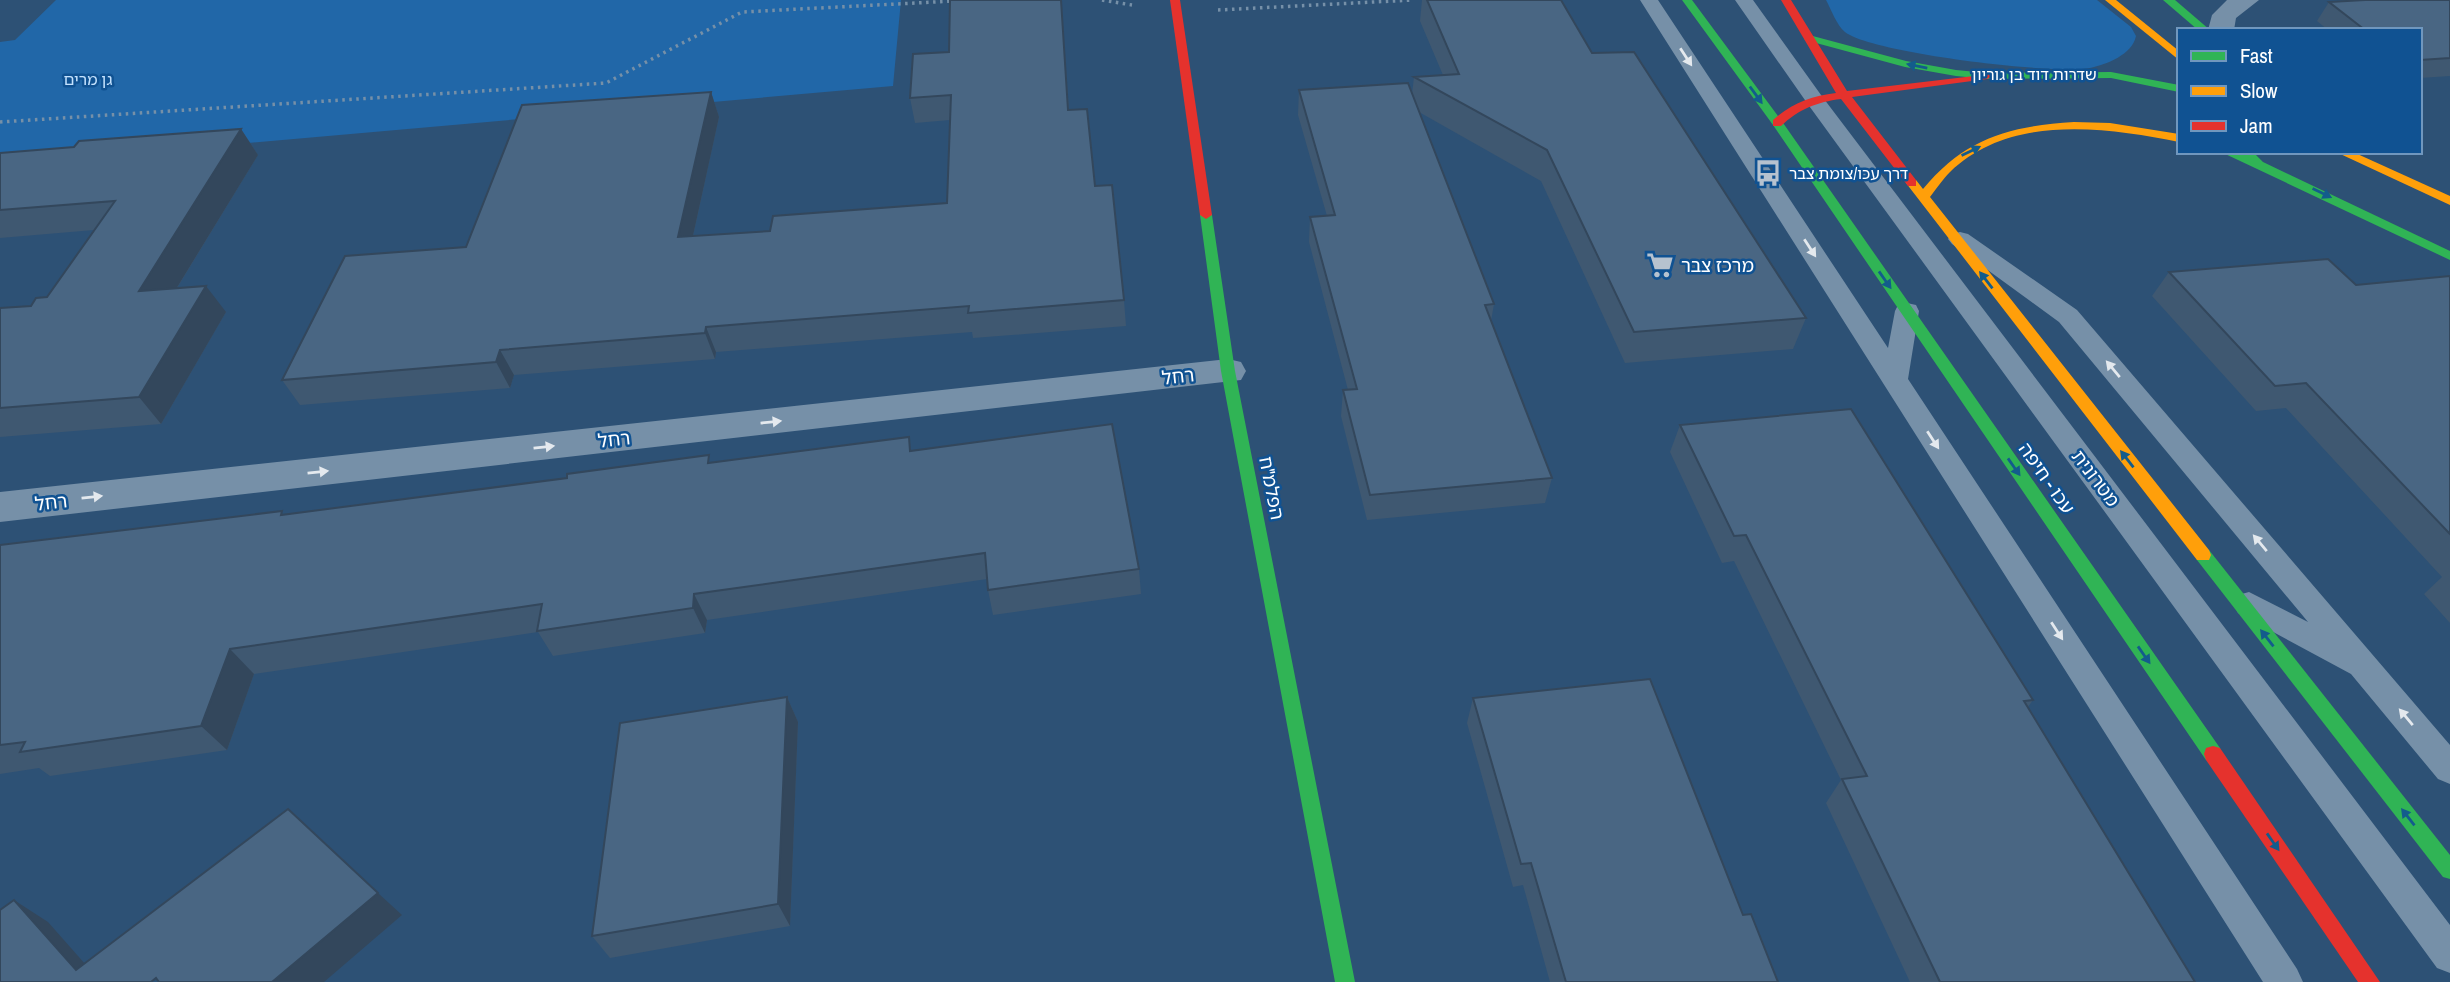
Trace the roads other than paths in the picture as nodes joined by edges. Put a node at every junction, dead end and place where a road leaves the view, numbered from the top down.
1 (1649, 0) edge
2 (1687, 0) edge
3 (1744, 0) edge
4 (1786, 0) edge
5 (2110, 0) edge
6 (2168, 0) edge
7 (2246, 0) edge
8 (1175, 6) edge
9 (2145, 27) junction
10 (2203, 28) edge
11 (2221, 28) edge
12 (1809, 38) junction
13 (2177, 55) edge
14 (2111, 75) junction
15 (1987, 76) junction
16 (2177, 89) edge
17 (1843, 94) junction
18 (1814, 99) junction
19 (1777, 123) junction
20 (2177, 138) edge
21 (2232, 154) edge
22 (2248, 154) edge
23 (2346, 154) edge
24 (2374, 154) edge
25 (2259, 165) junction
26 (1923, 197) junction
27 (2450, 201) edge
28 (1948, 230) junction
29 (2450, 256) edge
30 (1907, 311) junction
31 (1228, 371) junction
32 (1895, 380) junction
33 (0, 507) edge
34 (2234, 596) junction
35 (2365, 669) junction
36 (2450, 769) edge
37 (2450, 870) edge
38 (2450, 955) edge
39 (1345, 982) edge
40 (2284, 982) edge
41 (2370, 982) edge

1 -> 32 lane
2 -> 19 main road, עכו - חיפה
3 - 18 lane, מטרונית
4 - 12 main road
5 - 9 main road
6 - 10 main road
7 - 11 street
8 - 31 main road, הפלמ"ח
9 - 13 main road
9 - 14 main road
15 -> 12 main road, שדרות דוד בן גוריון
12 - 17 main road
14 - 15 main road, שדרות דוד בן גוריון
14 - 16 main road, שדרות דוד בן גוריון
15 - 17 main road
17 - 18 main road
17 - 26 main road
18 - 19 main road
18 - 38 lane, מטרונית
19 -> 30 main road, עכו - חיפה
26 -> 20 main road
21 - 25 main road
22 - 25 main road
23 - 27 main road
24 - 27 main road
25 -> 29 main road
26 - 28 main road
34 -> 28 main road
35 -> 28 lane
30 - 32 lane
30 -> 41 main road, עכו - חיפה
33 -> 31 street, רחל
31 - 39 main road, הפלמ"ח
32 -> 40 lane
34 - 35 lane
37 -> 34 main road
36 -> 35 lane

